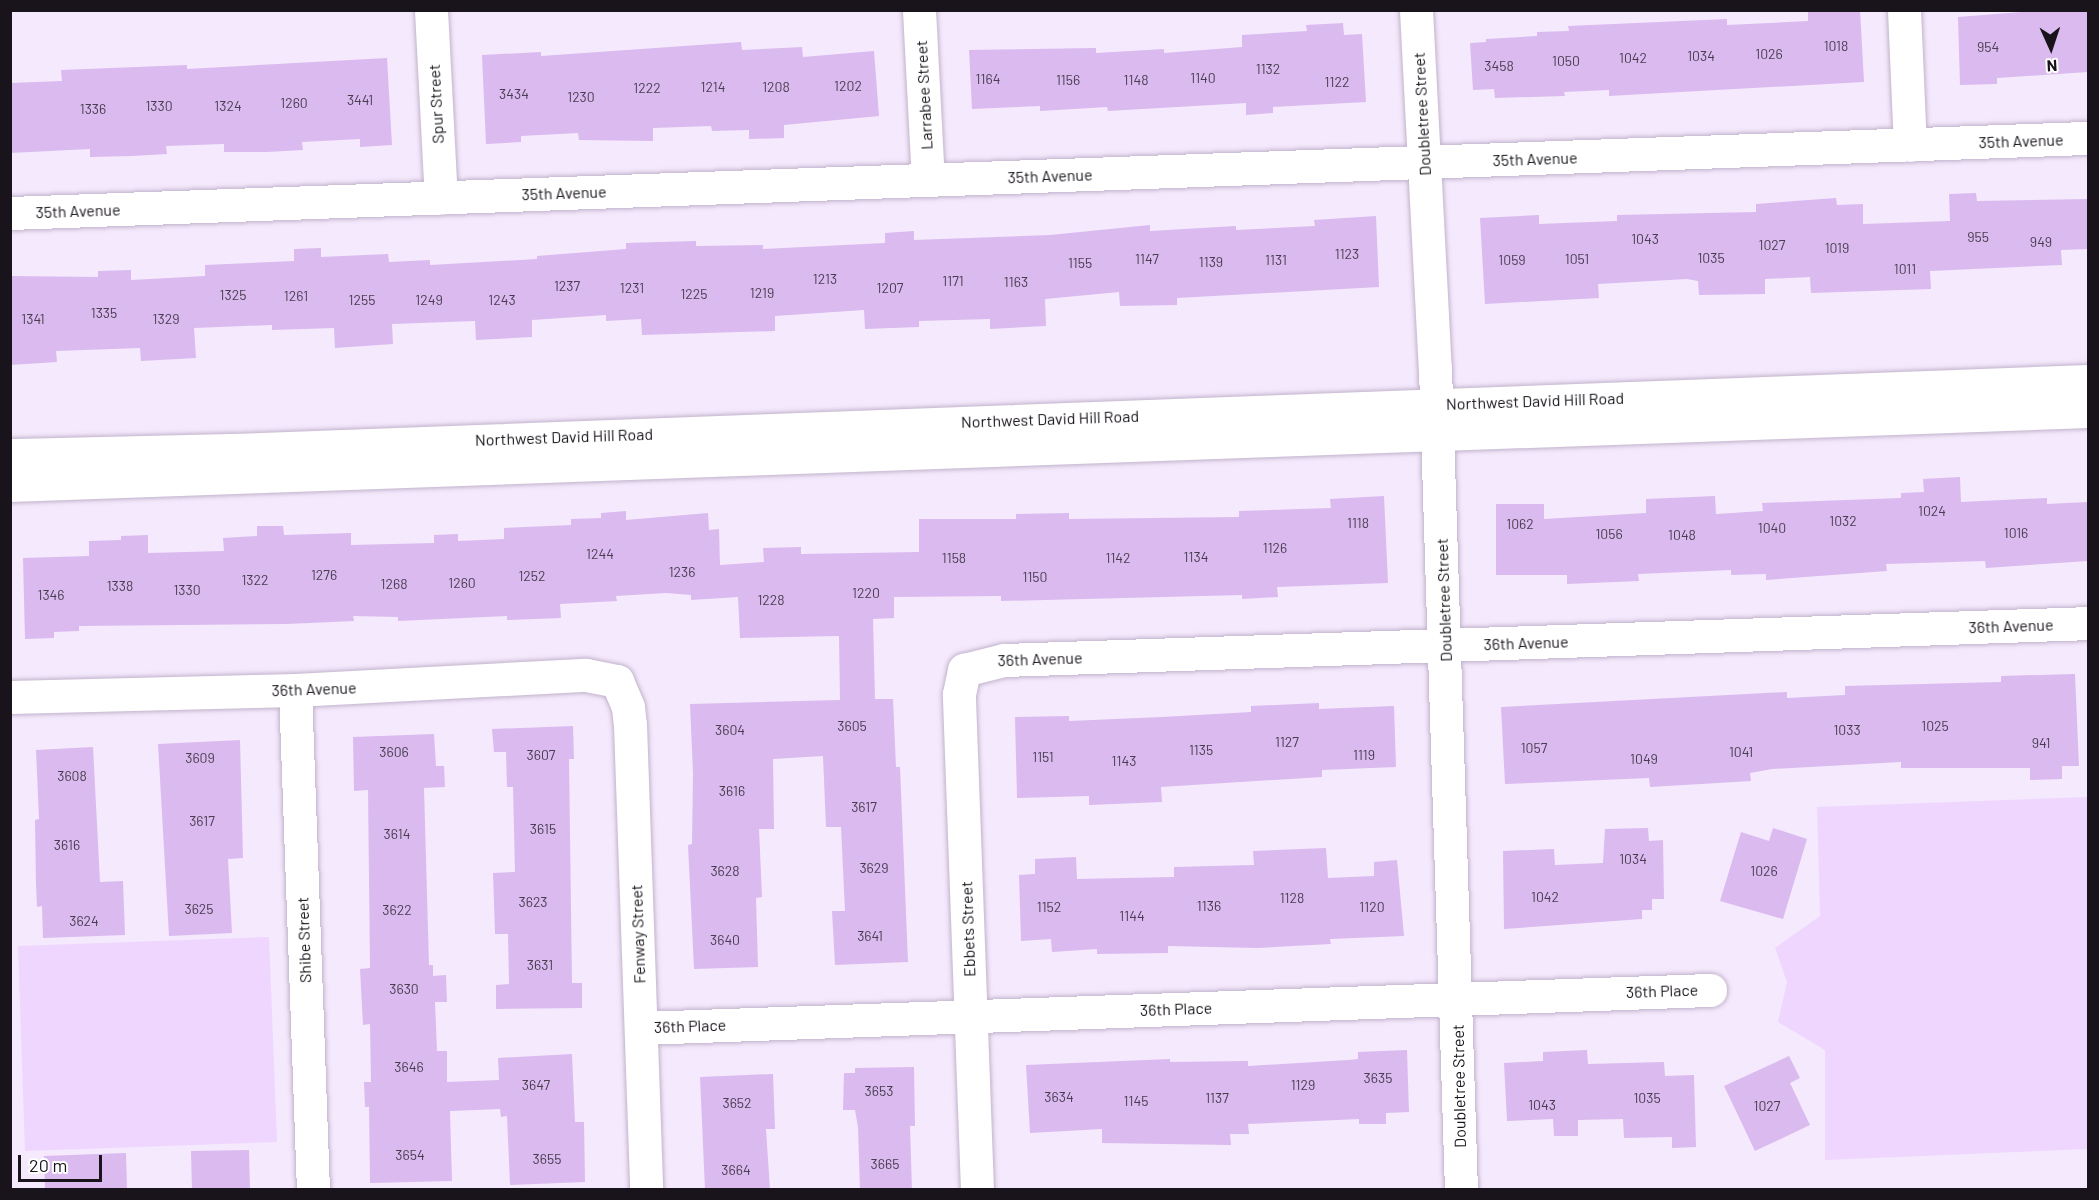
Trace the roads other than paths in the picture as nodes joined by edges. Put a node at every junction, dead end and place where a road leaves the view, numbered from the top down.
1 (431, 10) edge
2 (920, 10) edge
3 (1416, 10) edge
4 (1905, 10) edge
5 (2088, 138) edge
6 (1911, 145) junction
7 (1425, 164) junction
8 (928, 180) junction
9 (441, 198) junction
10 (10, 213) edge
11 (2088, 381) edge
12 (1436, 405) junction
13 (2088, 411) edge
14 (1437, 437) junction
15 (10, 455) edge
16 (10, 485) edge
17 (2088, 623) edge
18 (1446, 646) junction
19 (964, 670) joint
20 (617, 681) joint
21 (295, 690) junction
22 (10, 697) edge
23 (1710, 990) dead end
24 (1457, 997) junction
25 (971, 1017) junction
26 (642, 1028) junction
27 (313, 1190) edge
28 (646, 1190) edge
29 (977, 1190) edge
30 (1461, 1190) edge

1 - 9 street, Spur Street
2 - 8 street, Larrabee Street
3 - 7 street, Doubletree Street
4 - 6 street
5 - 6 street, 35th Avenue
6 - 7 street, 35th Avenue
7 - 8 street, 35th Avenue
7 - 12 street, Doubletree Street
8 - 9 street, 35th Avenue
9 - 10 street, 35th Avenue
11 - 12 street, Northwest David Hill Road
12 - 14 street, Doubletree Street
12 - 15 street, Northwest David Hill Road
13 - 14 street, Northwest David Hill Road
14 - 16 street, Northwest David Hill Road
14 - 18 street, Doubletree Street
17 - 18 street, 36th Avenue
18 - 19 street, 36th Avenue
18 - 24 street, Doubletree Street
19 - 25 street, Ebbets Street
20 - 21 street, 36th Avenue
20 - 26 street, Fenway Street
21 - 22 street, 36th Avenue
21 - 27 street, Shibe Street
23 - 24 street, 36th Place
24 - 25 street, 36th Place
24 - 30 street, Doubletree Street
25 - 26 street, 36th Place
25 - 29 street, Ebbets Street
26 - 28 street, Fenway Street

